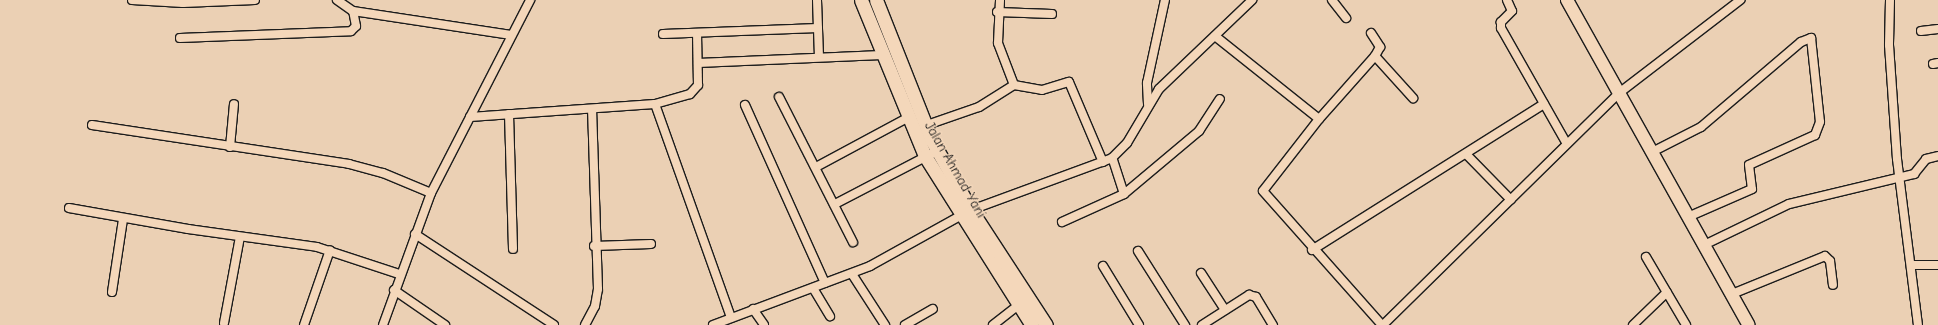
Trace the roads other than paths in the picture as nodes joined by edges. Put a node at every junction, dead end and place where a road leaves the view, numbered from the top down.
1 (132, 0) edge
2 (255, 0) edge
3 (337, 0) edge
4 (530, 0) edge
5 (818, 0) edge
6 (861, 0) edge
7 (876, 0) edge
8 (1000, 0) edge
9 (1164, 0) edge
10 (1252, 0) edge
11 (1332, 0) edge
12 (1507, 0) edge
13 (1567, 0) edge
14 (1740, 0) edge
15 (1890, 0) edge
16 (353, 10) junction
17 (997, 12) junction
18 (1052, 14) dead end
19 (1346, 18) dead end
20 (818, 28) junction
21 (1938, 29) edge
22 (1921, 31) dead end
23 (1371, 33) dead end
24 (663, 34) dead end
25 (511, 35) junction
26 (697, 36) junction
27 (1215, 36) junction
28 (180, 38) dead end
29 (882, 55) junction
30 (1375, 56) junction
31 (819, 57) junction
32 (698, 63) junction
33 (1014, 85) junction
34 (1619, 93) junction
35 (779, 97) dead end
36 (1413, 98) dead end
37 (1220, 99) dead end
38 (234, 104) dead end
39 (655, 104) junction
40 (1148, 104) junction
41 (1544, 104) junction
42 (745, 105) dead end
43 (592, 109) junction
44 (509, 114) junction
45 (470, 117) junction
46 (907, 118) junction
47 (1319, 119) junction
48 (92, 125) dead end
49 (924, 126) junction
50 (1567, 144) junction
51 (230, 147) junction
52 (1652, 152) junction
53 (931, 153) junction
54 (1466, 154) junction
55 (1938, 156) edge
56 (1112, 158) junction
57 (1103, 162) junction
58 (816, 167) junction
59 (1899, 178) junction
60 (431, 194) junction
61 (1124, 194) junction
62 (1511, 200) junction
63 (835, 204) junction
64 (69, 208) dead end
65 (966, 212) junction
66 (1688, 217) junction
67 (123, 219) junction
68 (1062, 222) dead end
69 (415, 234) junction
70 (240, 237) junction
71 (853, 242) dead end
72 (651, 244) dead end
73 (1704, 245) junction
74 (594, 246) junction
75 (513, 249) dead end
76 (330, 250) junction
77 (1312, 250) junction
78 (1138, 251) dead end
79 (1646, 257) dead end
80 (1911, 265) junction
81 (1938, 265) edge
82 (1103, 266) dead end
83 (1201, 273) dead end
84 (399, 274) junction
85 (852, 274) junction
86 (825, 283) junction
87 (1833, 285) dead end
88 (813, 288) junction
89 (394, 290) junction
90 (112, 292) dead end
91 (1667, 292) junction
92 (1732, 294) junction
93 (1019, 305) junction
94 (753, 308) junction
95 (933, 309) dead end
96 (1224, 310) junction
97 (830, 316) dead end
98 (731, 318) junction
99 (224, 323) dead end
100 (304, 325) edge
101 (383, 325) edge
102 (445, 325) edge
103 (554, 325) edge
104 (585, 325) edge
105 (713, 325) edge
106 (764, 325) edge
107 (885, 325) edge
108 (905, 325) edge
109 (993, 325) edge
110 (1032, 325) edge
111 (1046, 325) edge
112 (1139, 325) edge
113 (1185, 325) edge
114 (1202, 325) edge
115 (1273, 325) edge
116 (1382, 325) edge
117 (1633, 325) edge
118 (1686, 325) edge
119 (1749, 325) edge
120 (1918, 325) edge

1 - 2 street
3 - 16 street
4 - 25 street
5 - 20 street
6 - 29 main road, Jalan Ahmad Yani
7 - 49 main road
8 - 17 street
9 - 40 street
10 - 27 street
11 - 19 street
12 - 41 street
13 - 34 main road
14 - 34 street
15 - 59 street
16 - 25 street
16 - 28 street
17 - 18 street
17 - 33 street
20 - 26 street
20 - 31 street
21 - 22 street
23 - 30 street
24 - 26 street
25 - 45 street
26 - 32 street
27 - 40 street
27 - 47 street
29 - 31 street
29 - 46 main road, Jalan Ahmad Yani
30 - 36 street
30 - 47 street
31 - 32 street
32 - 39 street
33 - 49 street
33 - 57 street
34 - 50 street
34 - 52 main road
35 - 58 street
37 - 61 street
38 - 51 street
39 - 43 street
39 - 98 street
40 - 56 street
41 - 50 street
41 - 54 street
42 - 86 street
43 - 44 street
43 - 74 street
44 - 45 street
44 - 75 street
45 - 60 street
46 - 53 main road, Jalan Ahmad Yani
46 - 58 street
47 - 77 street
48 - 51 street
49 - 53 main road
50 - 62 street
51 - 60 street
52 - 66 main road
52 - 66 street
53 - 63 street
53 - 65 main road, Jalan Ahmad Yani
54 - 62 street
54 - 77 street
55 - 59 street
56 - 57 street
56 - 61 street
57 - 65 street
58 - 63 street
59 - 73 street
59 - 80 street
60 - 69 street
61 - 68 street
62 - 116 street
63 - 71 street
64 - 67 street
65 - 85 street
65 - 93 main road, Jalan Ahmad Yani
65 - 111 main road
66 - 73 main road
67 - 70 street
67 - 90 street
69 - 84 street
69 - 103 street
70 - 76 street
70 - 99 street
72 - 74 street
73 - 92 main road
74 - 104 street
76 - 84 street
76 - 100 street
77 - 116 street
78 - 113 street
79 - 91 street
80 - 81 street
80 - 120 street
82 - 112 street
83 - 96 street
84 - 89 street
85 - 86 street
85 - 107 street
86 - 88 street
87 - 92 street
88 - 94 street
88 - 97 street
89 - 101 street
89 - 102 street
91 - 117 street
91 - 118 street
92 - 119 main road
93 - 109 street
93 - 110 main road, Jalan Ahmad Yani
94 - 98 street
94 - 106 street
95 - 108 street
96 - 114 street
96 - 115 street
98 - 105 street

